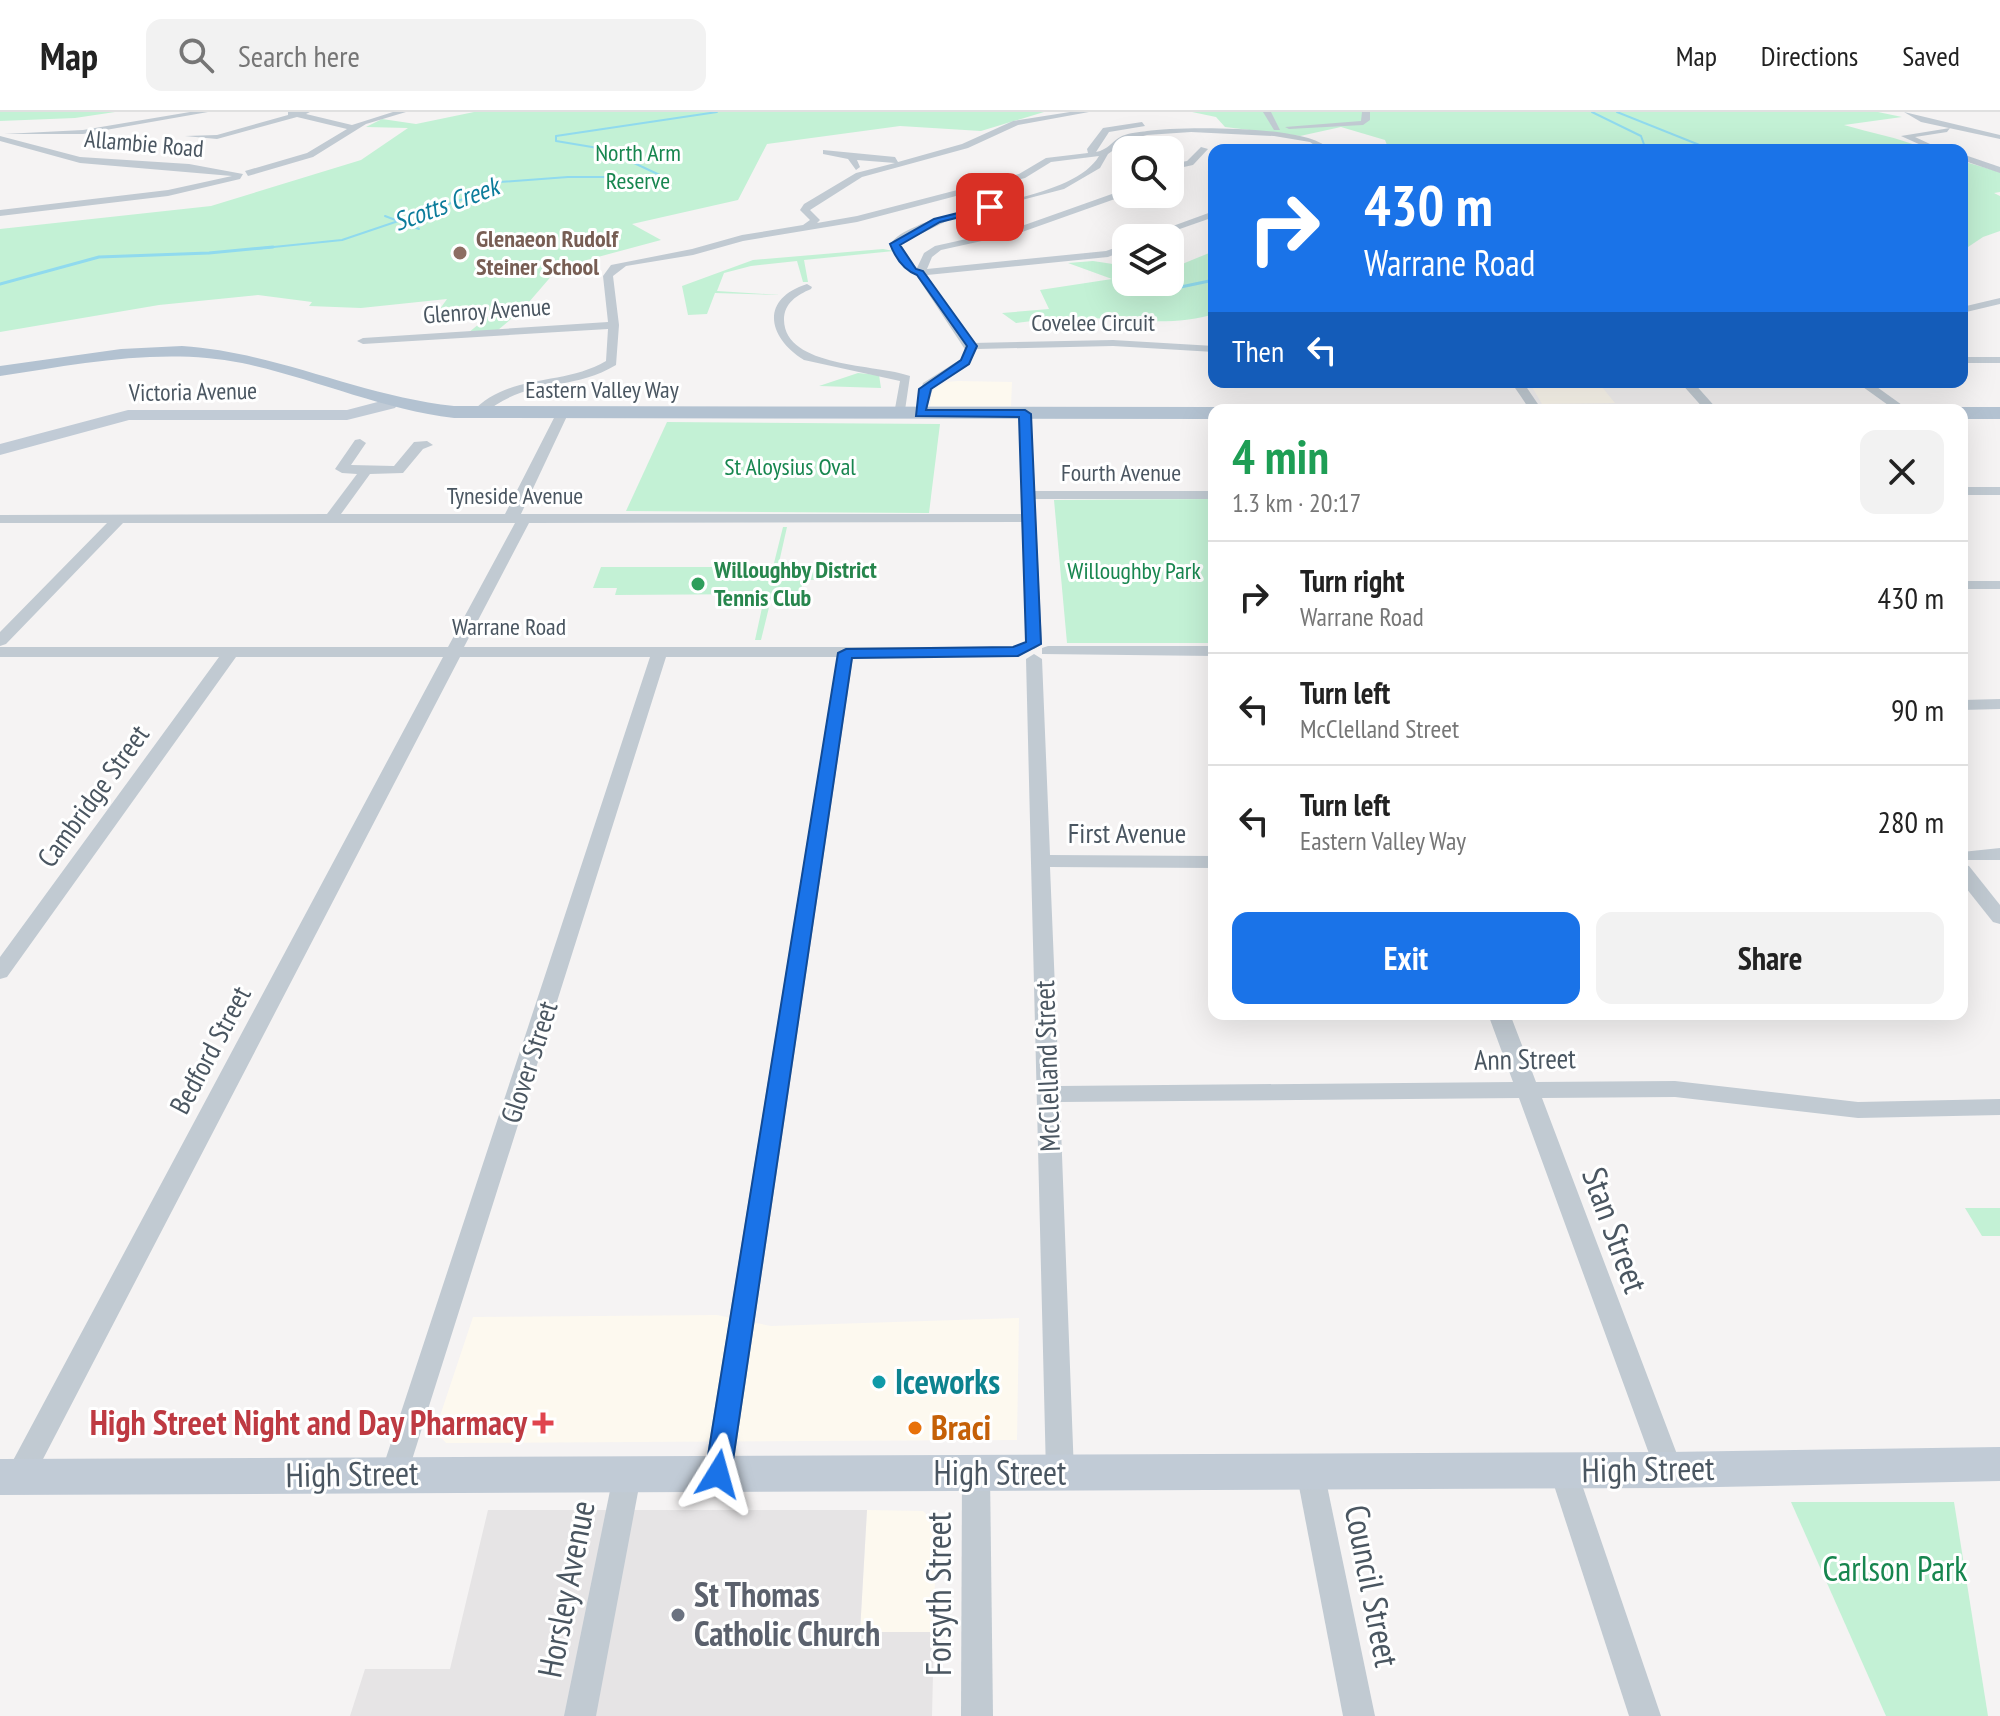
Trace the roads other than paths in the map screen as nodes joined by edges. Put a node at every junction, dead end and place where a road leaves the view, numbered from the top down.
1 (204, 112) edge
2 (287, 112) edge
3 (402, 112) edge
4 (1085, 112) edge
5 (1267, 112) edge
6 (1366, 112) edge
7 (1908, 112) edge
8 (301, 113) edge
9 (353, 128) junction
10 (1959, 128) junction
11 (1272, 131) junction
12 (0, 136) edge
13 (189, 136) dead end
14 (2000, 137) edge
15 (1320, 144) edge
16 (1924, 144) edge
17 (1204, 149) dead end
18 (826, 152) dead end
19 (1105, 153) junction
20 (1093, 155) junction
21 (851, 157) junction
22 (1968, 159) edge
23 (912, 161) junction
24 (1184, 164) edge
25 (2000, 170) edge
26 (242, 175) junction
27 (859, 175) junction
28 (1112, 197) edge
29 (0, 213) edge
30 (1208, 216) edge
31 (1184, 224) edge
32 (803, 230) junction
33 (1112, 254) edge
34 (920, 273) junction
35 (807, 287) dead end
36 (2000, 301) edge
37 (1968, 309) edge
38 (1968, 311) edge
39 (2000, 314) edge
40 (614, 325) junction
41 (363, 341) dead end
42 (972, 346) junction
43 (1208, 349) edge
44 (1968, 360) edge
45 (2000, 360) edge
46 (0, 371) edge
47 (1692, 388) edge
48 (1871, 388) edge
49 (389, 404) junction
50 (1706, 404) edge
51 (1894, 404) edge
52 (477, 413) junction
53 (1208, 413) edge
54 (1968, 413) edge
55 (2000, 413) edge
56 (562, 414) junction
57 (900, 414) junction
58 (920, 414) junction
59 (1025, 414) junction
60 (360, 443) dead end
61 (427, 445) dead end
62 (0, 450) edge
63 (366, 470) junction
64 (1968, 491) edge
65 (2000, 491) edge
66 (1028, 495) junction
67 (1208, 495) edge
68 (518, 518) junction
69 (1029, 518) junction
70 (0, 519) edge
71 (119, 519) junction
72 (331, 519) junction
73 (1968, 585) edge
74 (2000, 585) edge
75 (0, 641) edge
76 (453, 651) junction
77 (660, 651) junction
78 (1208, 651) edge
79 (0, 652) edge
80 (231, 652) junction
81 (1033, 652) junction
82 (846, 653) junction
83 (2000, 704) edge
84 (1968, 705) edge
85 (2000, 854) edge
86 (1968, 860) edge
87 (1041, 861) junction
88 (1208, 862) edge
89 (1968, 867) edge
90 (2000, 918) edge
91 (0, 972) edge
92 (1501, 1020) edge
93 (1527, 1090) junction
94 (1048, 1094) junction
95 (2000, 1107) edge
96 (2000, 1464) edge
97 (1563, 1470) junction
98 (1669, 1470) junction
99 (1310, 1471) junction
100 (395, 1473) junction
101 (976, 1473) junction
102 (1060, 1473) junction
103 (718, 1474) junction
104 (627, 1476) junction
105 (10, 1477) edge
106 (580, 1716) edge
107 (977, 1716) edge
108 (1359, 1716) edge
109 (1645, 1716) edge

1 - 12 street
2 - 8 street
3 - 9 street
4 - 23 street
5 - 11 street
6 - 11 street
7 - 10 street
8 - 9 street
8 - 13 street
9 - 26 street
10 - 14 street
10 - 16 street
11 - 15 street
11 - 19 street
11 - 20 street
12 - 26 street, Allambie Road
17 - 24 street
18 - 21 street
19 - 20 street
19 - 34 street
20 - 32 street
21 - 23 street
21 - 27 street
22 - 25 street
23 - 27 street
26 - 29 street
27 - 32 street
28 - 34 street
30 - 31 street
32 - 40 street
33 - 34 street
34 - 42 street
35 - 57 street
36 - 37 street
38 - 39 street
40 - 41 street, Glenroy Avenue
40 - 52 street
42 - 43 street, Covelee Circuit
42 - 58 street
44 - 45 street
46 - 49 main road, Eastern Valley Way
47 - 50 street
48 - 51 street
49 - 52 main road, Eastern Valley Way
49 - 62 street, Victoria Avenue
52 - 56 main road, Eastern Valley Way
53 - 59 main road, Eastern Valley Way
54 - 55 main road
56 - 57 main road, Eastern Valley Way
56 - 68 street, Bedford Street
57 - 58 main road, Eastern Valley Way
58 - 59 main road, Eastern Valley Way
59 - 66 street, McClelland Street
60 - 63 street
61 - 63 street
63 - 72 street
64 - 65 street
66 - 67 street, Fourth Avenue
66 - 69 street, McClelland Street
68 - 69 street, Tyneside Avenue
68 - 72 street, Tyneside Avenue
68 - 76 street, Bedford Street
69 - 81 street, McClelland Street
70 - 71 street, Tyneside Avenue
71 - 72 street, Tyneside Avenue
71 - 75 street
73 - 74 street
76 - 77 street, Warrane Road
76 - 80 street, Warrane Road
76 - 105 street, Bedford Street
77 - 82 street, Warrane Road
77 - 100 street, Glover Street
78 - 81 street, Warrane Road
79 - 80 street, Warrane Road
80 - 91 street, Cambridge Street
81 - 82 street, Warrane Road
81 - 87 street, McClelland Street
82 - 103 street
83 - 84 street
85 - 86 street
87 - 88 street, First Avenue
87 - 94 street, McClelland Street
89 - 90 street
92 - 93 street, Stan Street
93 - 94 street, Ann Street
93 - 95 street, Ann Street
93 - 98 street, Stan Street
94 - 102 street, McClelland Street
96 - 98 street, High Street
97 - 98 street, High Street
97 - 99 street, High Street
97 - 109 street
99 - 102 street, High Street
99 - 108 street, Council Street
100 - 104 street, High Street
100 - 105 street, High Street
101 - 102 street, High Street
101 - 103 street, High Street
101 - 107 street, Forsyth Street
103 - 104 street, High Street
104 - 106 street, Horsley Avenue

